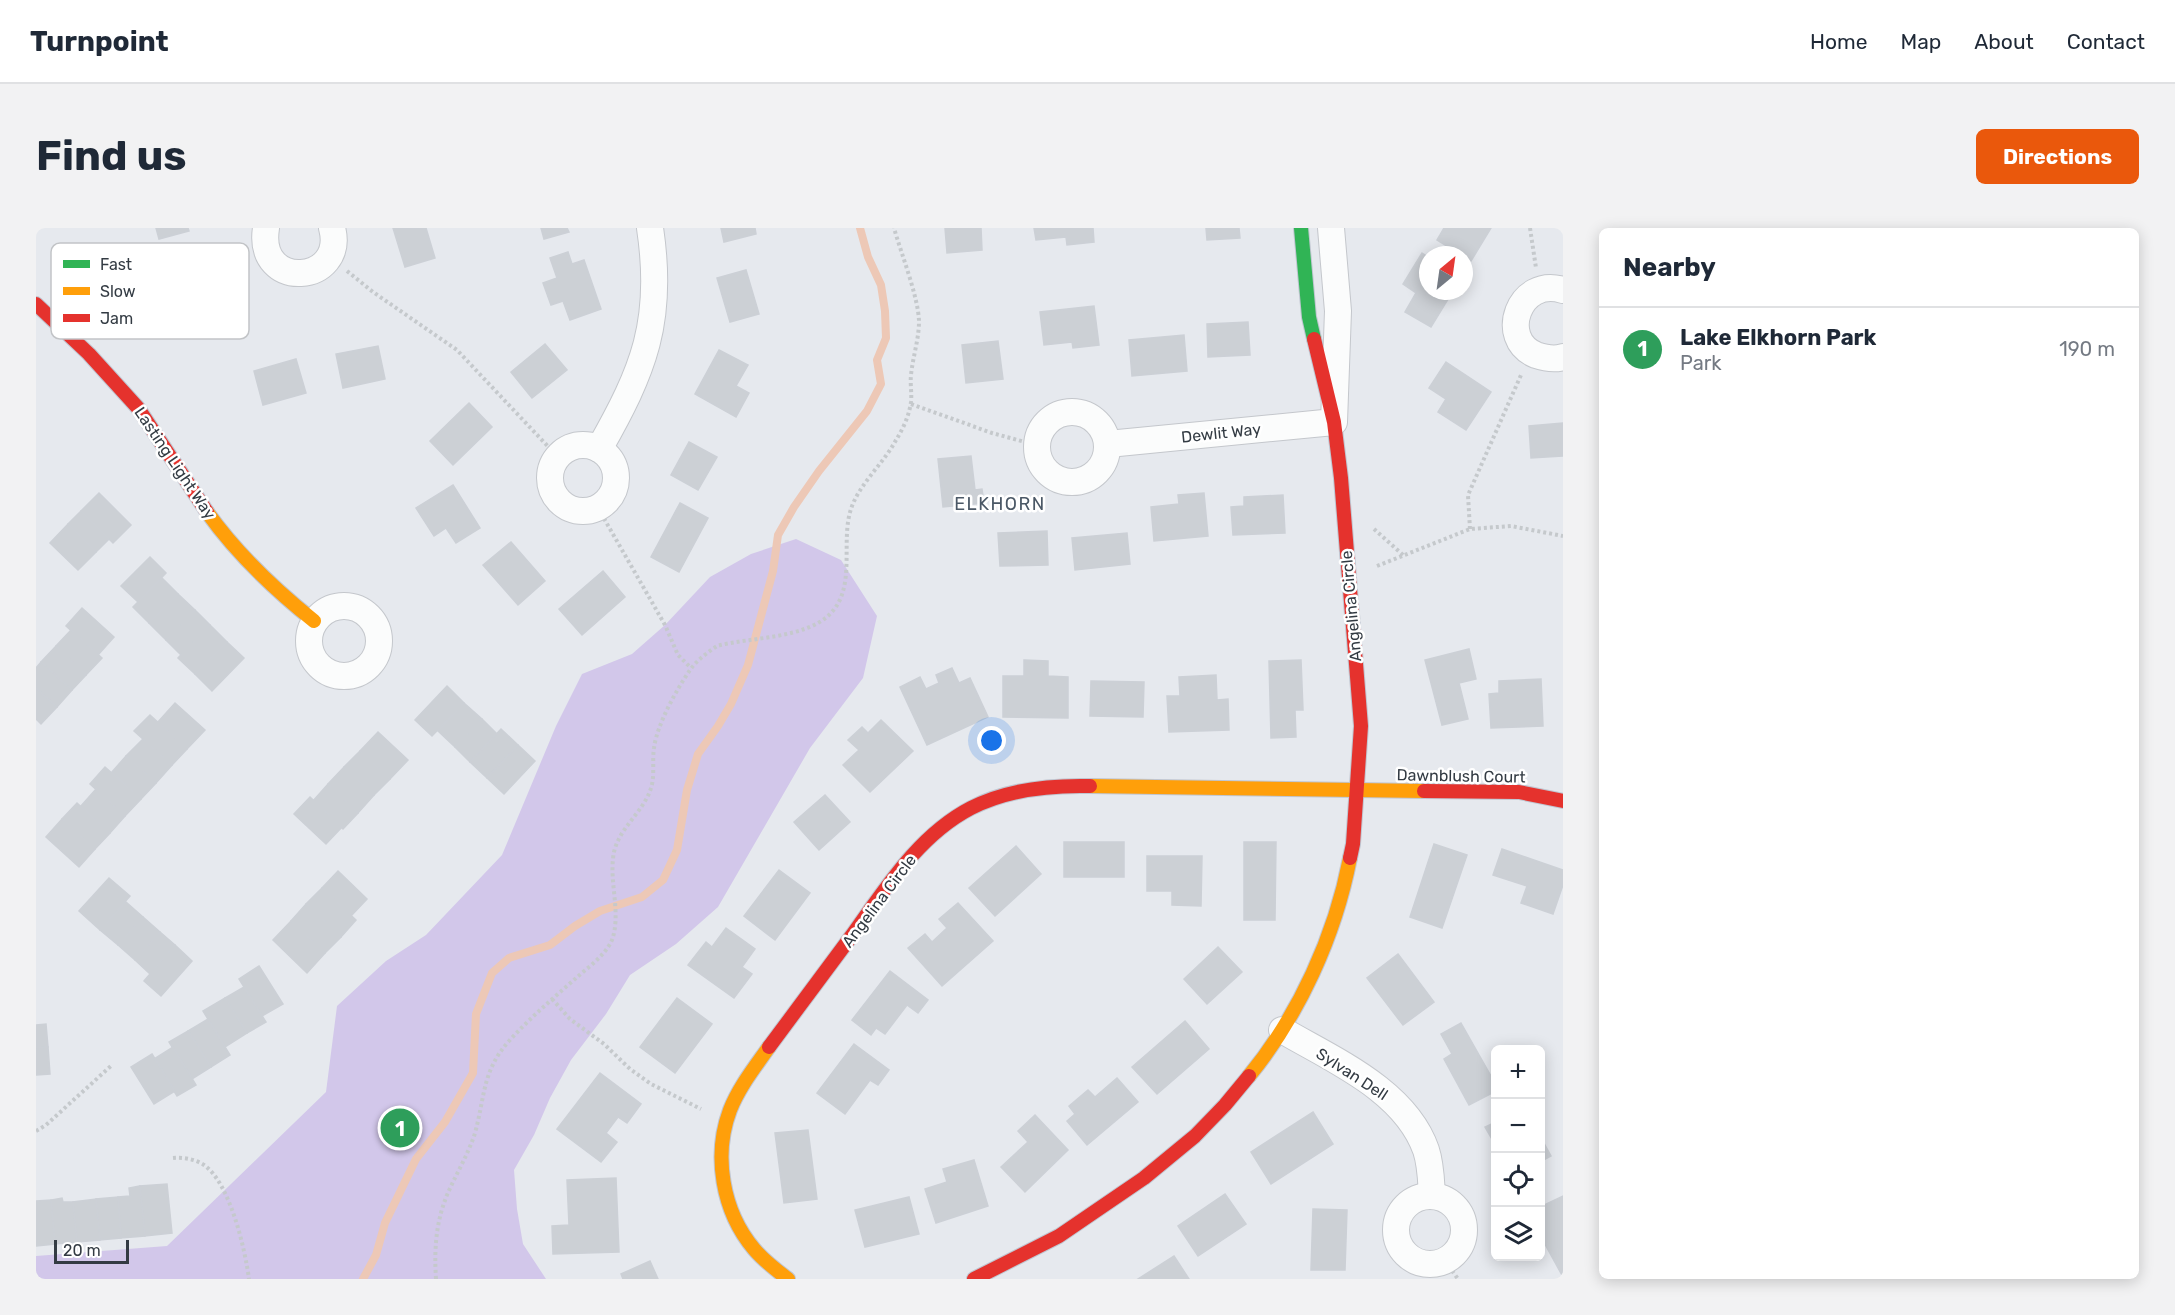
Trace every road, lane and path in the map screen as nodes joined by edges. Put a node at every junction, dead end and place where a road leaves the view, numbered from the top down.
1 (266, 228) edge
2 (332, 228) edge
3 (650, 228) edge
4 (894, 228) edge
5 (1301, 228) edge
6 (1331, 228) edge
7 (1530, 228) edge
8 (328, 259) junction
9 (1553, 289) edge
10 (36, 304) edge
11 (51, 318) edge
12 (74, 339) edge
13 (1531, 353) junction
14 (1563, 357) edge
15 (911, 404) junction
16 (1334, 422) junction
17 (1108, 444) junction
18 (1036, 446) junction
19 (599, 449) junction
20 (557, 456) junction
21 (598, 508) junction
22 (1470, 529) junction
23 (1563, 536) edge
24 (1348, 568) junction
25 (314, 621) dead end
26 (691, 668) junction
27 (1358, 791) junction
28 (1563, 801) edge
29 (552, 999) junction
30 (1282, 1030) junction
31 (112, 1065) dead end
32 (727, 1119) junction
33 (36, 1131) edge
34 (173, 1158) dead end
35 (1432, 1196) junction
36 (1452, 1270) edge
37 (249, 1279) edge
38 (436, 1279) edge
39 (788, 1279) edge
40 (974, 1279) edge

1 - 8 street
2 - 8 street
3 - 19 street
4 - 15 path
5 - 16 street, Angelina Circle
6 - 16 street, Angelina Circle
7 - 9 path
8 - 20 path
9 - 13 street
10 - 11 street, Lasting Light Way
12 - 25 street, Lasting Light Way
13 - 14 street
13 - 22 path
15 - 18 path
15 - 26 path
16 - 17 street, Dewlit Way
16 - 24 street, Angelina Circle
17 - 18 street
17 - 18 street
19 - 20 street
19 - 21 street
20 - 21 street
21 - 26 path
22 - 23 path
22 - 24 path
24 - 27 street, Angelina Circle
26 - 29 path
27 - 28 street, Dawnblush Court
27 - 30 street, Angelina Circle
27 - 32 street, Angelina Circle
29 - 32 path
29 - 38 path
30 - 35 street, Sylvan Dell
30 - 40 street, Angelina Circle
31 - 33 path
32 - 39 street, Angelina Circle
34 - 37 path
35 - 36 street
35 - 36 street

